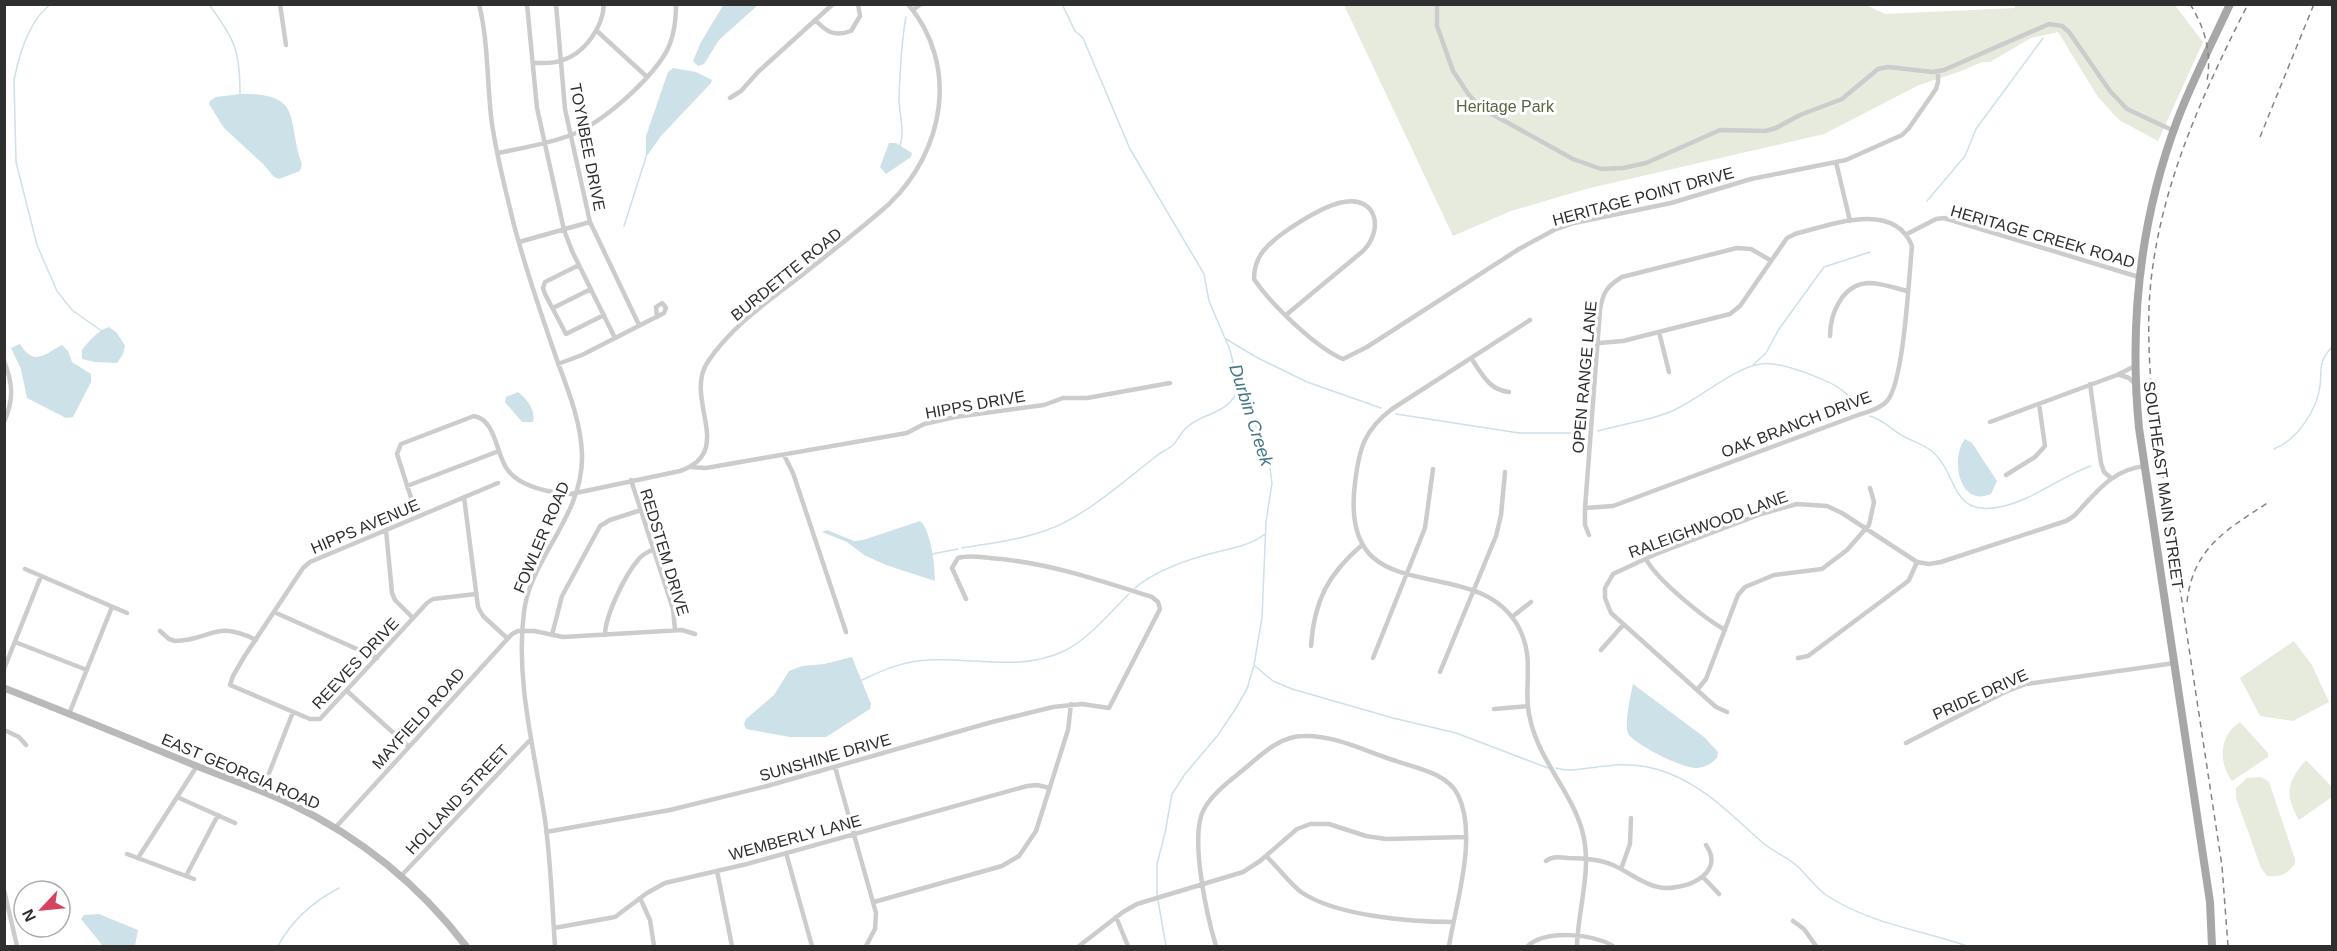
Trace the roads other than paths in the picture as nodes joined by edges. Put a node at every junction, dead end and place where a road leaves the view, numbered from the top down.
1 (280, 4) edge
2 (479, 4) edge
3 (527, 4) edge
4 (556, 4) edge
5 (604, 4) edge
6 (676, 4) edge
7 (832, 4) edge
8 (858, 4) edge
9 (908, 4) edge
10 (921, 4) edge
11 (1437, 4) edge
12 (2230, 4) edge
13 (913, 10) junction
14 (815, 20) junction
15 (597, 31) junction
16 (286, 45) dead end
17 (561, 61) junction
18 (534, 63) junction
19 (1938, 71) junction
20 (646, 76) junction
21 (730, 98) dead end
22 (2174, 131) junction
23 (571, 135) junction
24 (544, 143) junction
25 (498, 153) junction
26 (1836, 162) junction
27 (1850, 221) junction
28 (590, 222) junction
29 (564, 230) junction
30 (1907, 234) junction
31 (519, 242) junction
32 (1770, 260) junction
33 (579, 265) junction
34 (2139, 277) junction
35 (591, 289) junction
36 (1907, 291) junction
37 (552, 308) junction
38 (604, 315) junction
39 (1286, 315) junction
40 (657, 317) dead end
41 (1530, 320) dead end
42 (639, 325) junction
43 (1659, 332) junction
44 (1830, 336) dead end
45 (615, 338) junction
46 (1599, 343) junction
47 (1472, 358) junction
48 (4, 362) edge
49 (558, 364) junction
50 (2135, 366) junction
51 (1669, 372) dead end
52 (2117, 375) junction
53 (1170, 383) dead end
54 (2090, 384) junction
55 (2136, 384) junction
56 (1509, 392) dead end
57 (2039, 404) junction
58 (4, 422) edge
59 (1990, 422) dead end
60 (499, 451) junction
61 (784, 455) junction
62 (2145, 466) junction
63 (690, 467) junction
64 (1433, 469) dead end
65 (1504, 472) dead end
66 (2006, 475) dead end
67 (2111, 478) junction
68 (631, 480) junction
69 (498, 483) dead end
70 (407, 486) junction
71 (1870, 488) dead end
72 (576, 492) junction
73 (464, 497) junction
74 (414, 507) dead end
75 (1585, 508) junction
76 (641, 510) junction
77 (1867, 529) junction
78 (386, 530) junction
79 (1589, 535) dead end
80 (1362, 545) junction
81 (654, 549) junction
82 (1646, 559) junction
83 (1917, 562) junction
84 (25, 568) dead end
85 (1407, 574) junction
86 (41, 576) junction
87 (1474, 590) junction
88 (476, 594) junction
89 (966, 599) dead end
90 (1531, 602) dead end
91 (112, 607) junction
92 (274, 612) junction
93 (127, 613) dead end
94 (1512, 617) junction
95 (413, 618) junction
96 (1623, 625) junction
97 (675, 630) junction
98 (1725, 630) junction
99 (160, 631) dead end
100 (522, 631) junction
101 (846, 632) dead end
102 (695, 634) dead end
103 (552, 635) junction
104 (605, 635) junction
105 (507, 638) junction
106 (256, 640) junction
107 (15, 642) junction
108 (1311, 646) dead end
109 (1601, 650) dead end
110 (1373, 657) dead end
111 (377, 658) junction
112 (1798, 658) dead end
113 (2175, 663) junction
114 (4, 669) edge
115 (87, 669) junction
116 (1440, 672) dead end
117 (4, 688) edge
118 (347, 690) junction
119 (1696, 690) junction
120 (1071, 704) junction
121 (1528, 706) junction
122 (1494, 709) dead end
123 (293, 712) junction
124 (1727, 712) dead end
125 (69, 714) junction
126 (4, 730) edge
127 (531, 739) junction
128 (1906, 743) dead end
129 (26, 745) dead end
130 (408, 746) junction
131 (197, 766) junction
132 (835, 767) junction
133 (1050, 788) junction
134 (262, 791) junction
135 (177, 797) junction
136 (218, 815) junction
137 (1631, 818) dead end
138 (235, 823) dead end
139 (335, 828) junction
140 (546, 832) junction
141 (854, 834) junction
142 (1465, 837) junction
143 (1706, 845) dead end
144 (786, 853) junction
145 (127, 854) dead end
146 (1266, 856) junction
147 (138, 858) junction
148 (1587, 859) junction
149 (1546, 861) dead end
150 (1620, 869) junction
151 (717, 871) junction
152 (186, 876) junction
153 (401, 876) junction
154 (1703, 877) junction
155 (194, 879) dead end
156 (1204, 884) junction
157 (4, 890) edge
158 (1719, 894) dead end
159 (640, 898) junction
160 (6, 902) edge
161 (874, 902) junction
162 (1116, 917) junction
163 (1793, 921) dead end
164 (1453, 922) junction
165 (554, 928) junction
166 (1578, 936) junction
167 (17, 946) edge
168 (466, 946) edge
169 (555, 946) edge
170 (654, 946) edge
171 (732, 946) edge
172 (812, 946) edge
173 (866, 946) edge
174 (1079, 946) edge
175 (1128, 946) edge
176 (1216, 946) edge
177 (1449, 946) edge
178 (1528, 946) edge
179 (1578, 946) edge
180 (1613, 946) edge
181 (1816, 946) edge
182 (2212, 946) edge

1 - 16 street
2 - 25 street, FOWLER ROAD
3 - 18 street
4 - 17 street, TOYNBEE DRIVE
5 - 15 street
6 - 20 street
7 - 14 street
8 - 14 street
9 - 13 street, BURDETTE ROAD
10 - 13 street
11 - 19 street
12 - 22 main road, SOUTHEAST MAIN STREET
13 - 63 street, BURDETTE ROAD
14 - 21 street
15 - 17 street
15 - 20 street
17 - 18 street
17 - 23 street, TOYNBEE DRIVE
18 - 24 street
19 - 22 street
19 - 26 street, HERITAGE POINT DRIVE
20 - 23 street
22 - 34 main road, SOUTHEAST MAIN STREET
23 - 24 street
23 - 28 street, TOYNBEE DRIVE
24 - 25 street
24 - 29 street
25 - 31 street, FOWLER ROAD
26 - 27 street
26 - 39 street, HERITAGE POINT DRIVE
27 - 30 street
27 - 32 street
28 - 29 street
28 - 42 street, TOYNBEE DRIVE
29 - 31 street
29 - 33 street
30 - 34 street, HERITAGE CREEK ROAD
30 - 36 street, OAK BRANCH DRIVE
31 - 49 street, FOWLER ROAD
32 - 43 street
32 - 46 street, OPEN RANGE LANE
33 - 35 street
33 - 37 street
34 - 50 main road, SOUTHEAST MAIN STREET
35 - 37 street
35 - 38 street
36 - 44 street
36 - 75 street, OAK BRANCH DRIVE
37 - 38 street
38 - 45 street
39 - 39 street, HERITAGE POINT DRIVE
40 - 42 street
41 - 47 street
42 - 45 street
43 - 46 street
43 - 51 street
45 - 49 street
46 - 75 street, OPEN RANGE LANE
47 - 56 street
47 - 80 street
48 - 58 street
49 - 72 street, FOWLER ROAD
50 - 52 street
50 - 55 main road, SOUTHEAST MAIN STREET
52 - 54 street
52 - 55 street
53 - 61 street, HIPPS DRIVE
54 - 57 street
54 - 67 street
55 - 62 main road, SOUTHEAST MAIN STREET
57 - 59 street
57 - 66 street
60 - 70 street
60 - 70 street
60 - 72 street
61 - 63 street, HIPPS DRIVE
61 - 101 street
62 - 67 street
62 - 113 main road, SOUTHEAST MAIN STREET
63 - 68 street
64 - 85 street
65 - 87 street
67 - 83 street
68 - 72 street
68 - 76 street, REDSTEM DRIVE
69 - 73 street, HIPPS AVENUE
70 - 74 street
71 - 77 street
72 - 100 street, FOWLER ROAD
73 - 78 street, HIPPS AVENUE
73 - 88 street
75 - 79 street, OPEN RANGE LANE
76 - 81 street, REDSTEM DRIVE
76 - 103 street
77 - 82 street, RALEIGHWOOD LANE
77 - 83 street, RALEIGHWOOD LANE
77 - 98 street
78 - 92 street, HIPPS AVENUE
78 - 95 street
80 - 85 street
80 - 108 street
81 - 97 street, REDSTEM DRIVE
81 - 104 street
82 - 96 street, RALEIGHWOOD LANE
82 - 98 street
83 - 112 street
84 - 86 street
85 - 87 street
85 - 110 street
86 - 91 street
86 - 107 street
87 - 94 street
87 - 116 street
88 - 95 street, REEVES DRIVE
88 - 105 street
89 - 120 street, SUNSHINE DRIVE
90 - 94 street
91 - 93 street
91 - 115 street
92 - 106 street, HIPPS AVENUE
92 - 111 street
94 - 121 street
95 - 111 street, REEVES DRIVE
96 - 109 street
96 - 119 street, RALEIGHWOOD LANE
97 - 102 street
97 - 104 street
98 - 119 street
99 - 106 street
100 - 103 street
100 - 105 street, MAYFIELD ROAD
100 - 127 street, FOWLER ROAD
103 - 104 street
105 - 130 street, MAYFIELD ROAD
106 - 123 street, HIPPS AVENUE
107 - 114 street
107 - 115 street
111 - 118 street, REEVES DRIVE
113 - 128 street, PRIDE DRIVE
113 - 182 main road, SOUTHEAST MAIN STREET
115 - 125 street
117 - 125 main road, EAST GEORGIA ROAD
118 - 123 street, REEVES DRIVE
118 - 130 street
119 - 124 street, RALEIGHWOOD LANE
120 - 132 street, SUNSHINE DRIVE
120 - 133 street
121 - 122 street
121 - 148 street
123 - 134 street, REEVES DRIVE
125 - 131 main road, EAST GEORGIA ROAD
126 - 129 street
127 - 140 street, FOWLER ROAD
127 - 153 street, HOLLAND STREET
130 - 139 street, MAYFIELD ROAD
131 - 134 main road, EAST GEORGIA ROAD
131 - 135 street
132 - 140 street, SUNSHINE DRIVE
132 - 141 street
133 - 141 street, WEMBERLY LANE
133 - 161 street
134 - 139 main road, EAST GEORGIA ROAD
135 - 136 street
135 - 147 street
136 - 138 street
136 - 152 street
137 - 150 street
139 - 153 main road, EAST GEORGIA ROAD
140 - 165 street, FOWLER ROAD
141 - 144 street, WEMBERLY LANE
141 - 161 street
142 - 146 street
142 - 156 street
142 - 164 street
143 - 154 street
144 - 151 street, WEMBERLY LANE
144 - 172 street
145 - 147 street
146 - 156 street
146 - 164 street
147 - 152 street
148 - 149 street
148 - 150 street
148 - 166 street
150 - 154 street
151 - 159 street, WEMBERLY LANE
151 - 171 street
152 - 155 street
153 - 168 main road, EAST GEORGIA ROAD
154 - 158 street
156 - 162 street
156 - 176 street
157 - 160 street
159 - 165 street, WEMBERLY LANE
159 - 170 street
160 - 167 street
161 - 173 street
162 - 174 street
162 - 175 street
163 - 181 street
164 - 177 street
165 - 169 street, FOWLER ROAD
166 - 178 street
166 - 179 street
166 - 180 street

